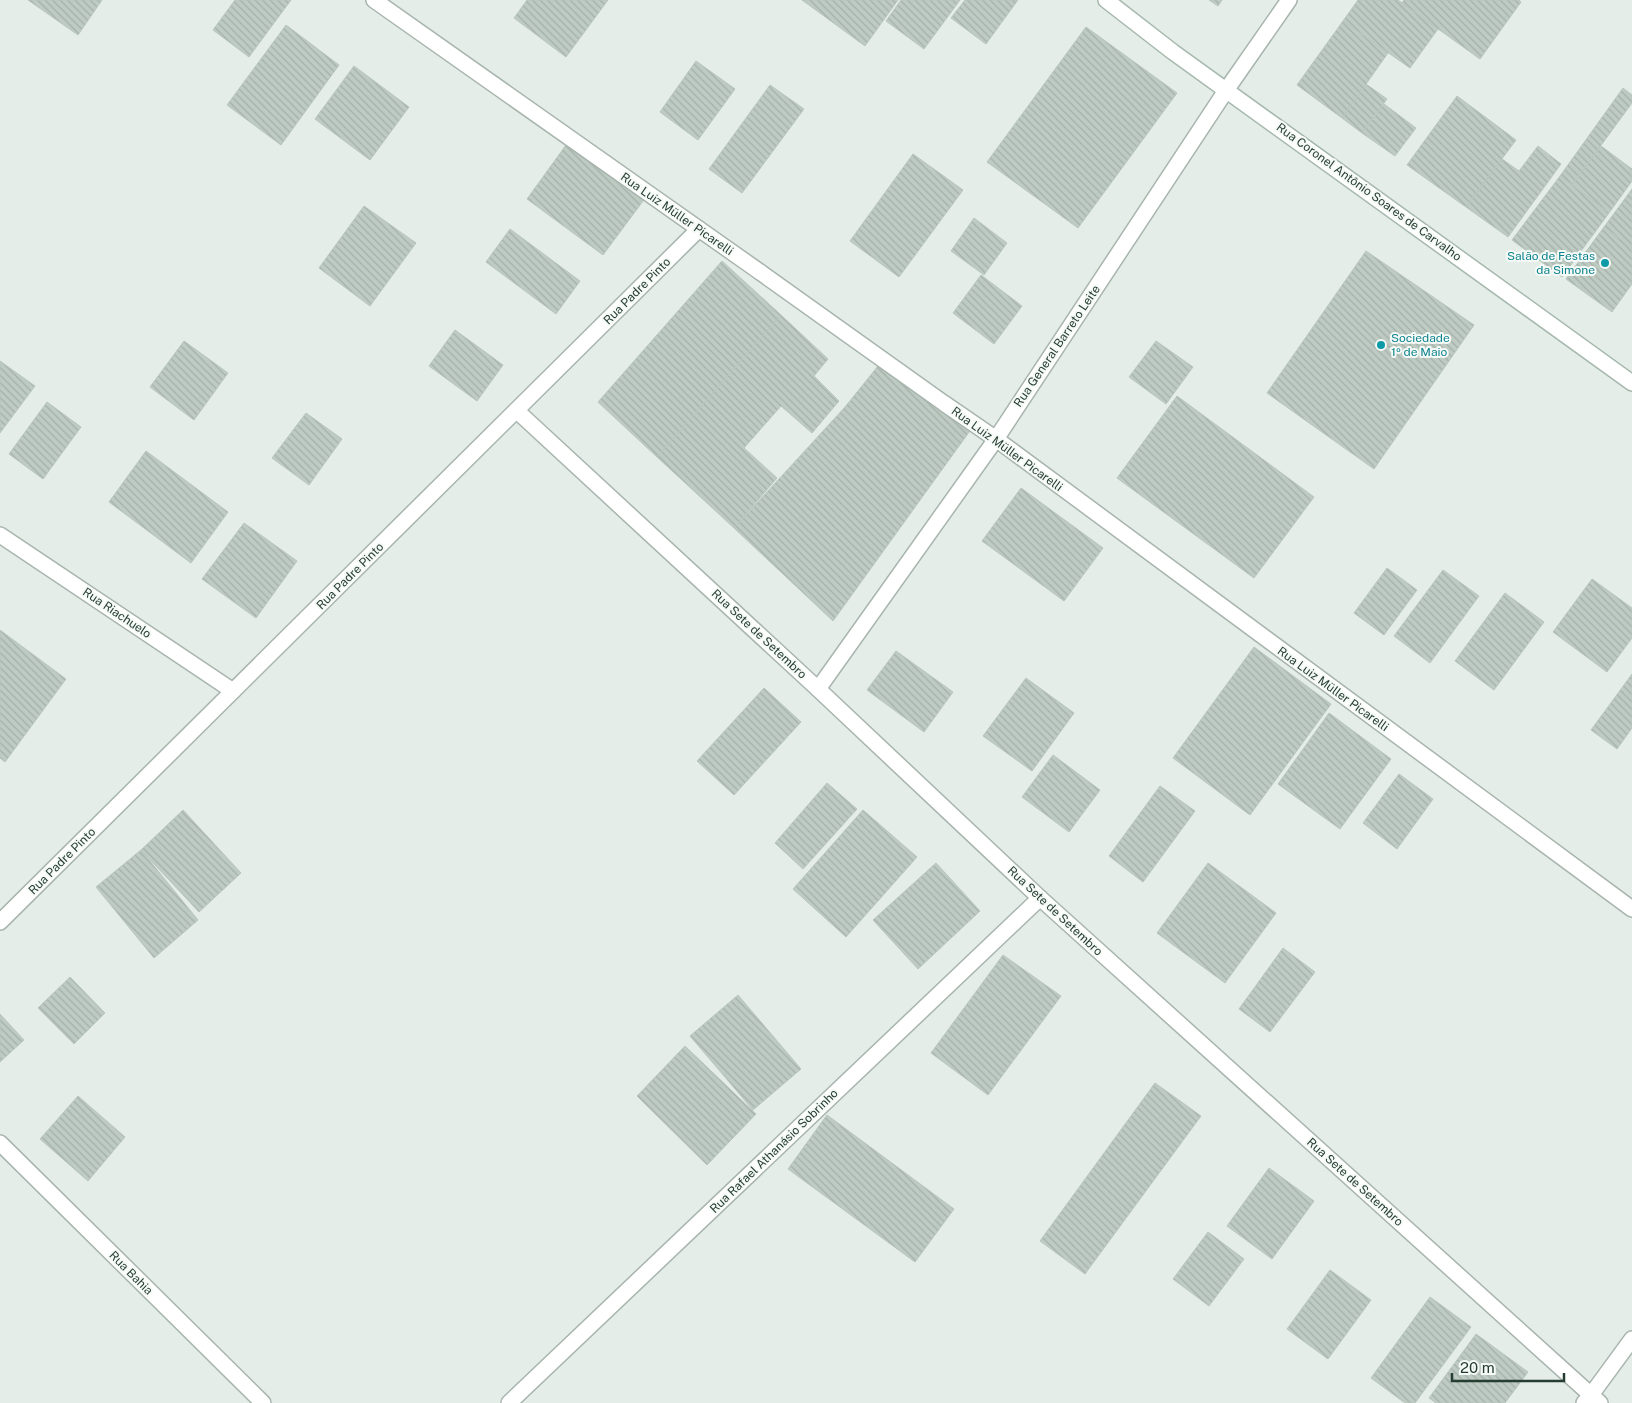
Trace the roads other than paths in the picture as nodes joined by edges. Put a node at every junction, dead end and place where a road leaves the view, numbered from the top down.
1 (374, 0) edge
2 (1106, 0) edge
3 (1290, 0) edge
4 (1227, 89) junction
5 (699, 230) junction
6 (1632, 383) edge
7 (517, 411) junction
8 (996, 438) junction
9 (0, 535) edge
10 (818, 689) junction
11 (233, 691) junction
12 (1040, 898) junction
13 (1632, 909) edge
14 (0, 922) edge
15 (0, 1143) edge
16 (1632, 1339) edge
17 (1592, 1400) edge
18 (263, 1403) edge
19 (509, 1403) edge

1 - 5 street, Rua Luiz Müller Picarelli
2 - 4 street, Rua Coronel Antônio Soares de Carvalho
3 - 4 street, Rua General Barreto Leite
4 - 6 street, Rua Coronel Antônio Soares de Carvalho
4 - 8 street, Rua General Barreto Leite
5 - 7 street, Rua Padre Pinto
5 - 8 street, Rua Luiz Müller Picarelli
7 - 10 street, Rua Sete de Setembro
7 - 11 street, Rua Padre Pinto
8 - 10 street, Rua General Barreto Leite
8 - 13 street, Rua Luiz Müller Picarelli
9 - 11 street, Rua Riachuelo
10 - 12 street, Rua Sete de Setembro
11 - 14 street, Rua Padre Pinto
12 - 17 street, Rua Sete de Setembro
12 - 19 street, Rua Rafael Athanásio Sobrinho
15 - 18 street, Rua Bahia
16 - 17 street

